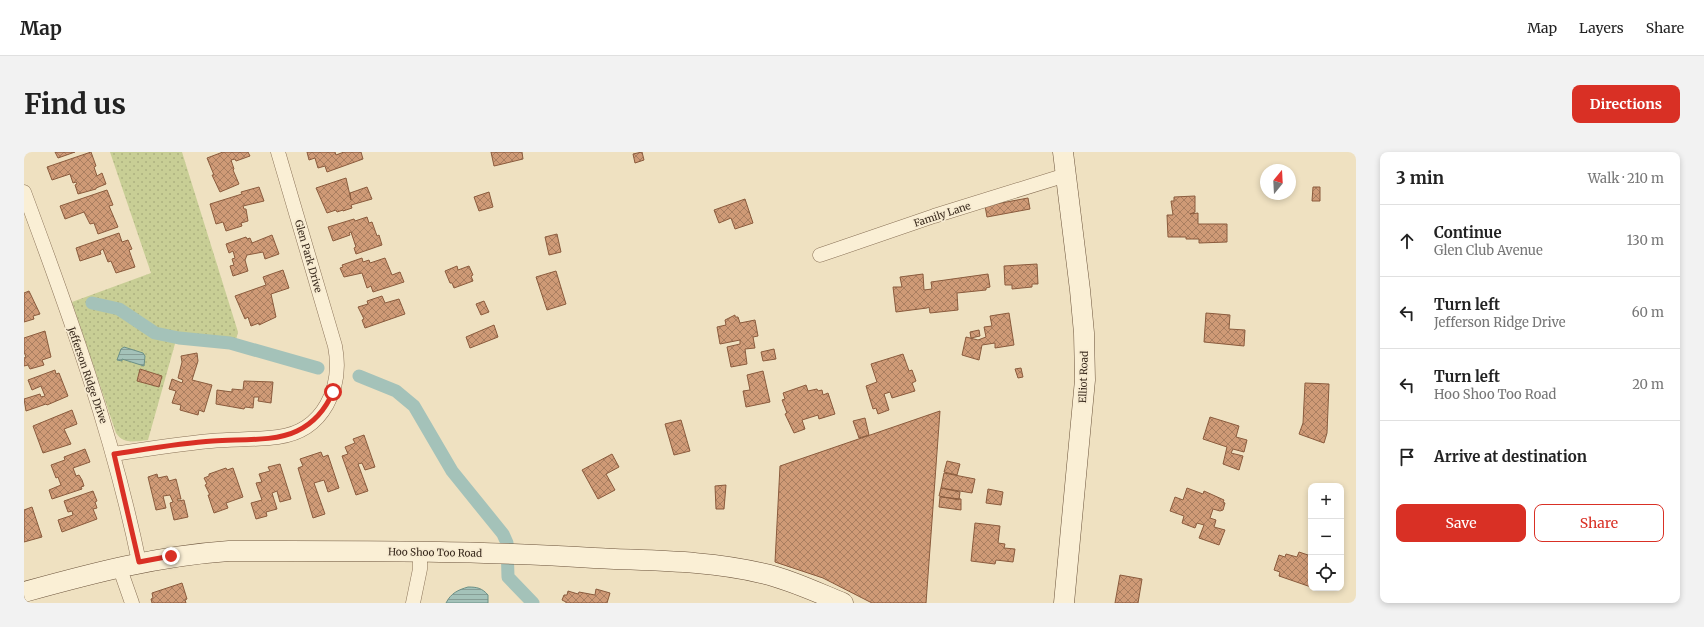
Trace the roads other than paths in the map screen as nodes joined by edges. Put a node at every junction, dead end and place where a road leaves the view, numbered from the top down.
1 (278, 152) edge
2 (1062, 152) edge
3 (1066, 175) junction
4 (24, 192) edge
5 (820, 255) dead end
6 (114, 454) junction
7 (420, 552) junction
8 (139, 562) junction
9 (120, 566) junction
10 (24, 592) edge
11 (132, 603) edge
12 (413, 603) edge
13 (843, 603) edge
14 (1064, 603) edge

1 - 6 street, Glen Park Drive
2 - 3 street, Elliot Road
3 - 5 street, Family Lane
3 - 14 street, Elliot Road
4 - 6 street, Jefferson Ridge Drive
6 - 8 street, Jefferson Ridge Drive
7 - 8 street, Hoo Shoo Too Road
7 - 12 street
7 - 13 street, Hoo Shoo Too Road
8 - 9 street, Hoo Shoo Too Road
9 - 10 street, Hoo Shoo Too Road
9 - 11 street

